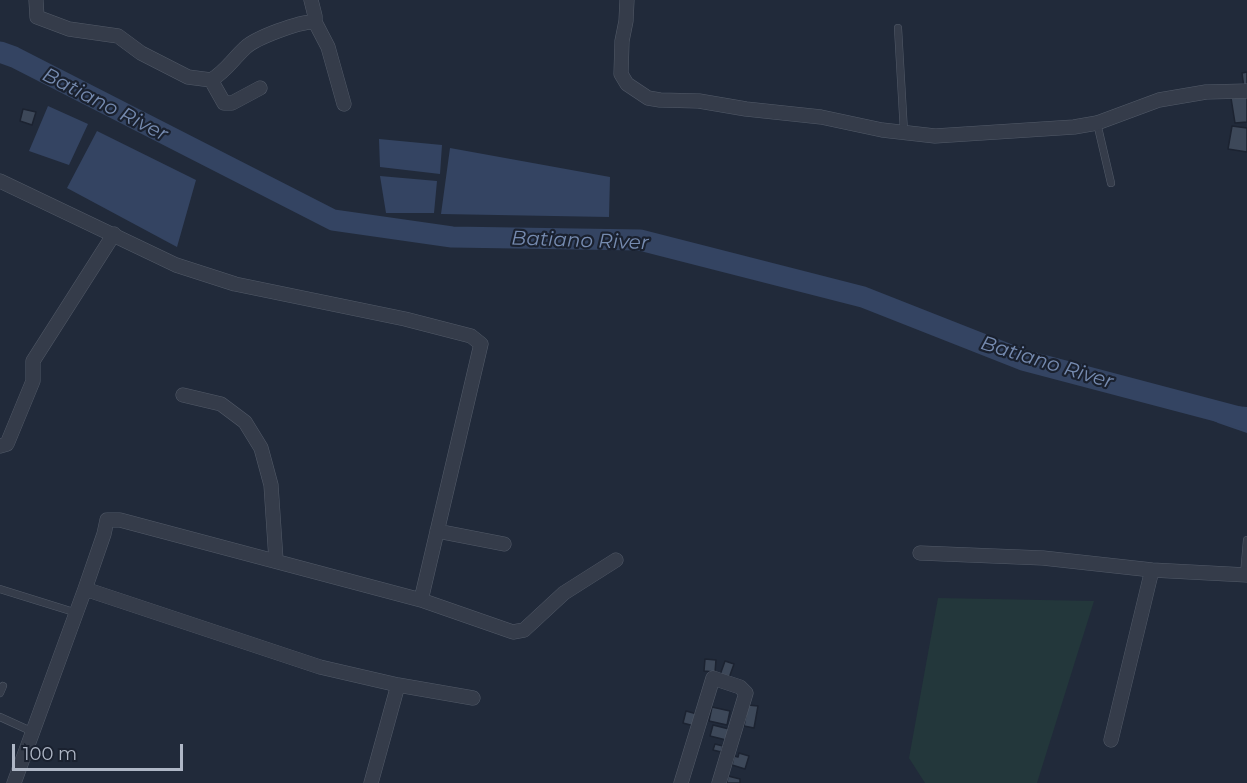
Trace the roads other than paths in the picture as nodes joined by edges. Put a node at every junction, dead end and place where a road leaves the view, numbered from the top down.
1 (36, 0) edge
2 (627, 0) edge
3 (315, 1) edge
4 (315, 22) junction
5 (898, 28) dead end
6 (211, 80) junction
7 (260, 88) dead end
8 (1247, 91) edge
9 (344, 104) dead end
10 (1097, 123) junction
11 (904, 132) junction
12 (0, 181) edge
13 (1111, 183) dead end
14 (114, 234) junction
15 (183, 395) dead end
16 (0, 446) edge
17 (437, 531) junction
18 (1247, 540) edge
19 (504, 544) dead end
20 (920, 553) dead end
21 (276, 560) junction
22 (616, 560) dead end
23 (1152, 570) junction
24 (1245, 575) edge
25 (0, 590) edge
26 (85, 590) junction
27 (421, 600) junction
28 (77, 613) junction
29 (398, 685) junction
30 (473, 698) dead end
31 (0, 717) edge
32 (33, 732) junction
33 (1111, 740) dead end
34 (14, 783) edge
35 (371, 783) edge
36 (681, 783) edge
37 (719, 783) edge

1 - 6 street
2 - 11 street
3 - 4 street
4 - 6 street
4 - 9 street
5 - 11 lane
6 - 7 street
8 - 10 street
10 - 11 street
10 - 13 lane
12 - 14 street
14 - 16 street
14 - 17 street
15 - 21 street
17 - 19 street
17 - 27 street
18 - 24 lane
20 - 23 street
21 - 26 street
21 - 27 street
22 - 27 street
23 - 24 street
23 - 33 street
25 - 28 lane
26 - 28 street
26 - 29 street
28 - 32 street
29 - 30 street
29 - 35 street
31 - 32 lane
32 - 34 street
36 - 37 street

